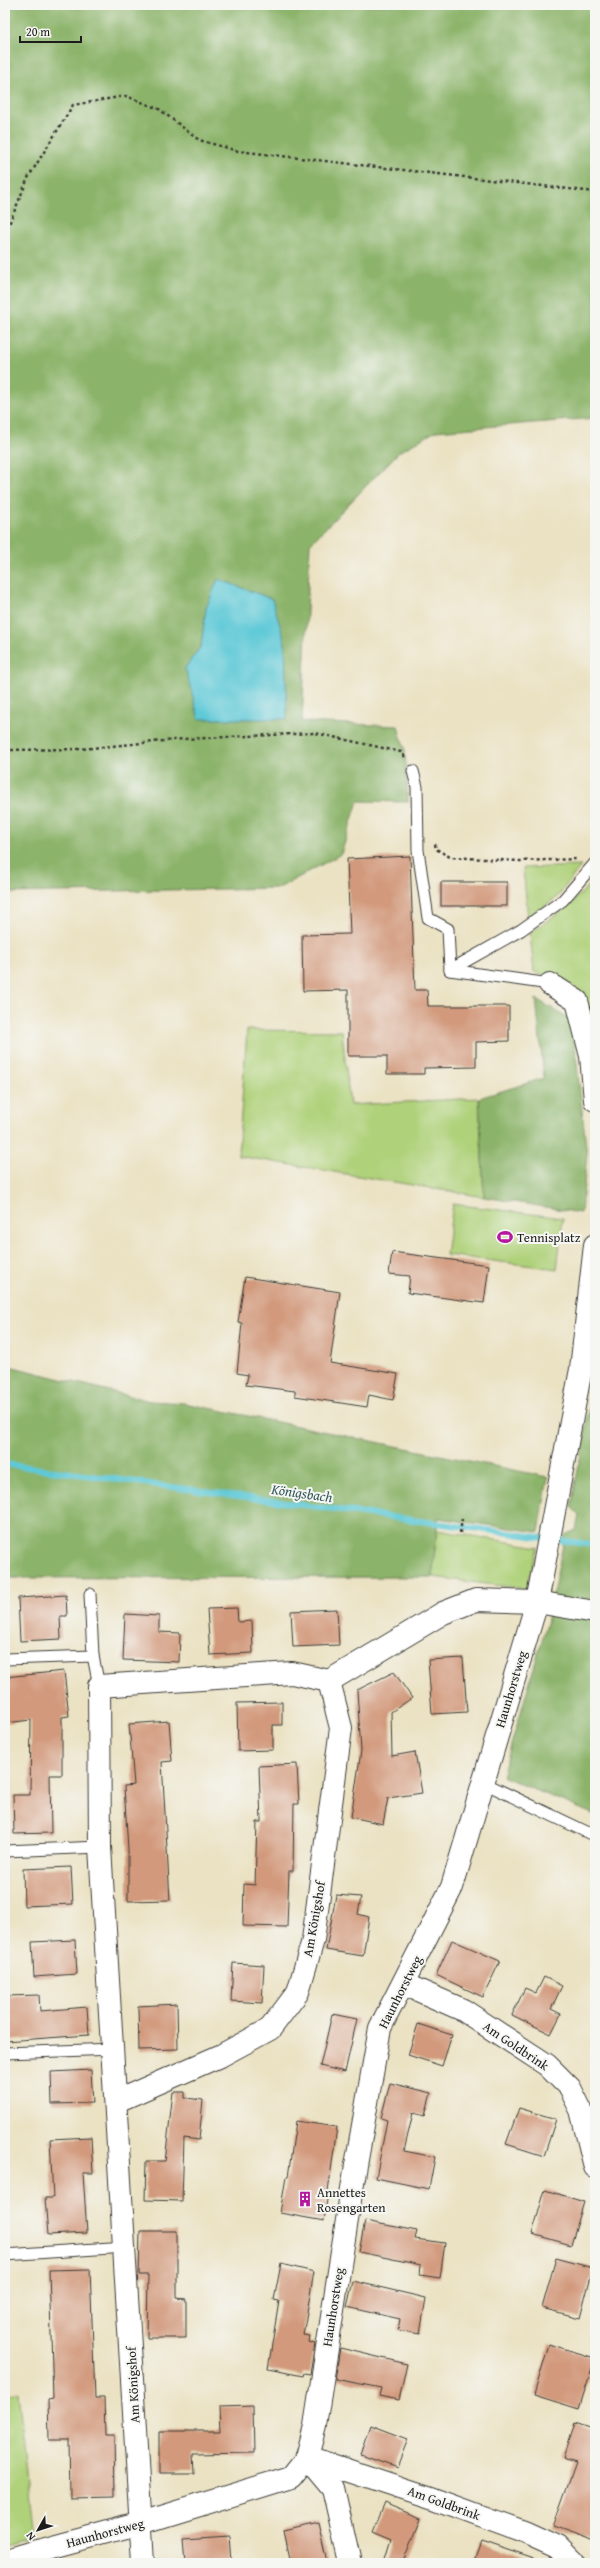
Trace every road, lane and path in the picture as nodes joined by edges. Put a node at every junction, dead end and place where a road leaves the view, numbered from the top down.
1 (595, 192) edge
2 (5, 234) edge
3 (5, 750) edge
4 (413, 771) joint
5 (434, 842) dead end
6 (580, 858) dead end
7 (595, 863) edge
8 (450, 970) junction
9 (550, 984) joint
10 (595, 1100) edge
11 (595, 1245) edge
12 (462, 1519) dead end
13 (460, 1533) dead end
14 (90, 1594) dead end
15 (537, 1602) junction
16 (595, 1612) edge
17 (93, 1656) junction
18 (5, 1659) edge
19 (329, 1681) junction
20 (99, 1686) junction
21 (482, 1782) junction
22 (595, 1836) edge
23 (100, 1847) junction
24 (5, 1851) edge
25 (404, 1984) junction
26 (114, 2049) junction
27 (5, 2054) edge
28 (117, 2101) junction
29 (595, 2167) edge
30 (126, 2247) junction
31 (5, 2255) edge
32 (306, 2457) junction
33 (141, 2523) junction
34 (5, 2560) edge
35 (143, 2563) edge
36 (350, 2563) edge
37 (573, 2563) edge

1 - 2 path
3 - 4 path
4 - 8 lane
5 - 6 path
7 - 8 lane
8 - 9 lane
9 - 10 street
11 - 15 street, Haunhorstweg
12 - 13 path
14 - 17 lane, Am Königshof
15 - 16 street
15 - 19 street
15 - 21 street, Haunhorstweg
17 - 18 lane
17 - 20 lane, Am Königshof
19 - 20 street
19 - 28 street, Am Königshof
20 - 23 street, Am Königshof
21 - 22 lane
21 - 25 street, Haunhorstweg
23 - 24 lane
23 - 26 street, Am Königshof
25 - 29 street, Am Goldbrink
25 - 32 street, Haunhorstweg
26 - 27 lane
26 - 28 street, Am Königshof
28 - 30 street, Am Königshof
30 - 31 lane
30 - 33 street, Am Königshof
32 - 33 street, Haunhorstweg
32 - 36 street
32 - 37 street, Am Goldbrink
33 - 34 street, Haunhorstweg
33 - 35 street, Am Königshof

